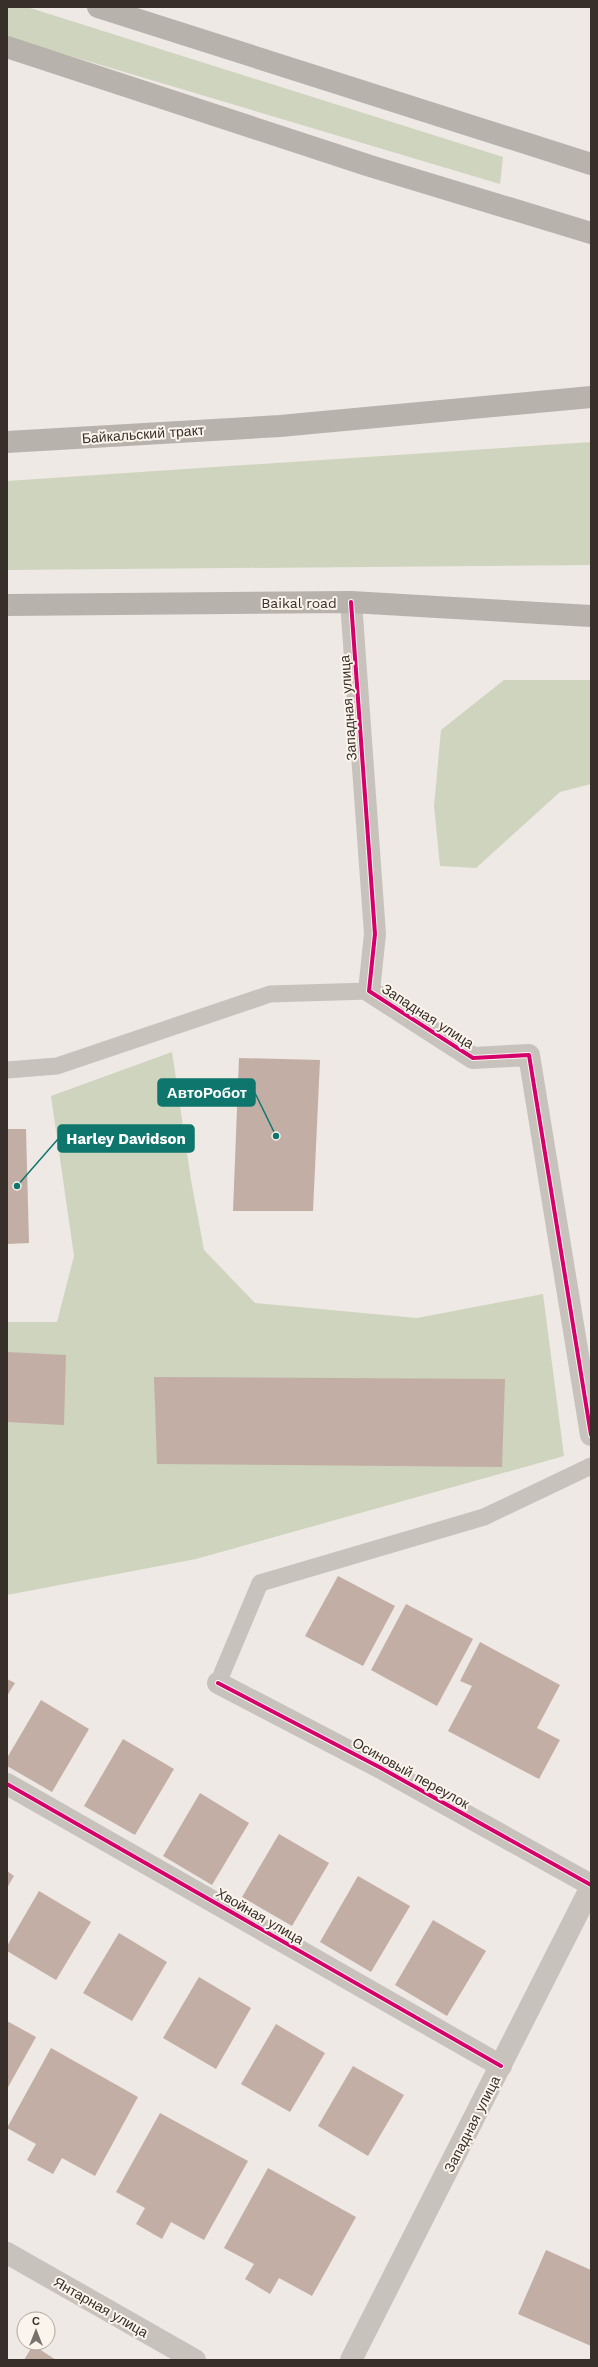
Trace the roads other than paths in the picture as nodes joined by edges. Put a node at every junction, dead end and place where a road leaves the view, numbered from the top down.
1 (98, 7) edge
2 (7, 47) edge
3 (591, 164) edge
4 (591, 233) edge
5 (591, 397) edge
6 (7, 442) edge
7 (351, 602) junction
8 (7, 605) edge
9 (591, 616) edge
10 (369, 991) junction
11 (7, 1070) edge
12 (591, 1435) edge
13 (591, 1466) edge
14 (218, 1683) joint
15 (7, 1784) edge
16 (591, 1886) edge
17 (502, 2066) junction
18 (7, 2254) edge
19 (195, 2360) edge
20 (351, 2360) edge

1 - 3 main road
2 - 4 main road
5 - 6 main road, Байкальский тракт
7 - 8 main road, Baikal road
7 - 9 main road, Baikal road
7 - 10 street, Западная улица
10 - 11 lane
10 - 12 street, Западная улица
13 - 14 lane
14 - 16 street, Осиновый переулок
15 - 17 street, Хвойная улица
16 - 17 street, Западная улица
17 - 20 street, Западная улица
18 - 19 street, Янтарная улица

